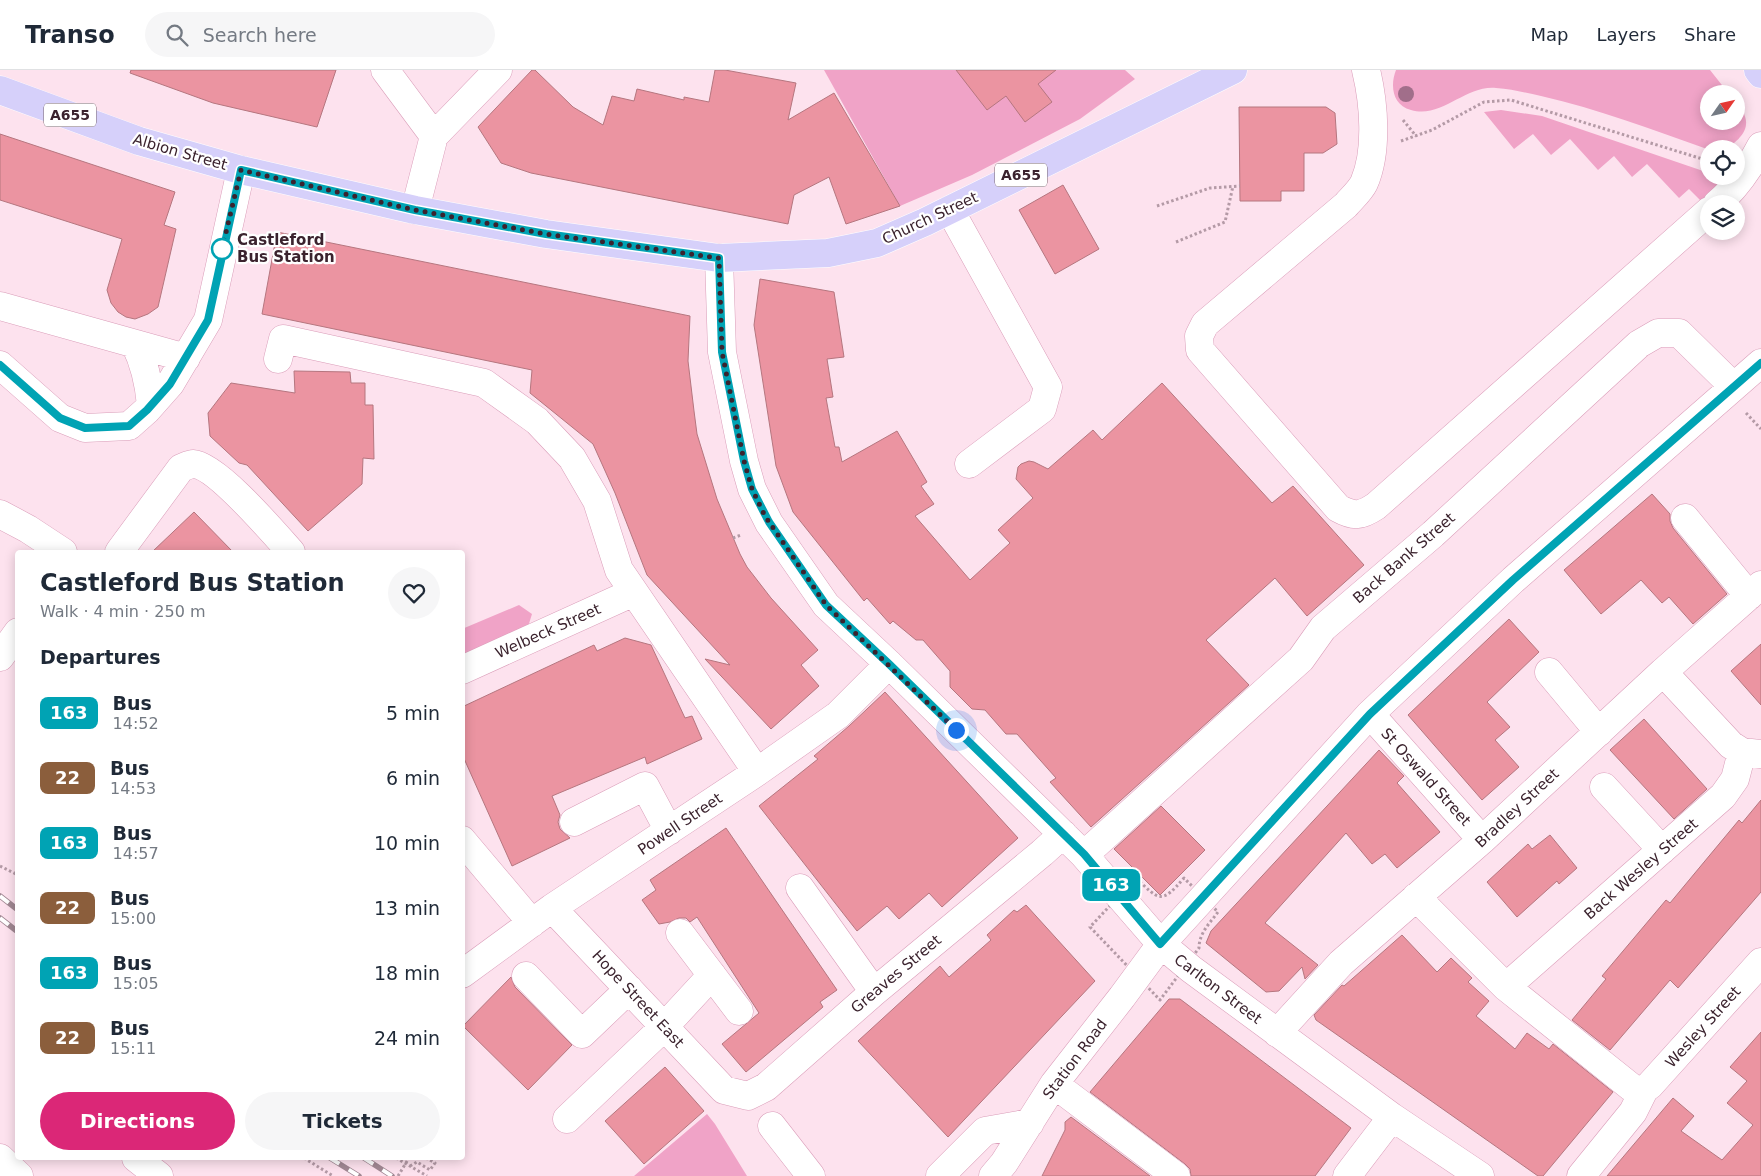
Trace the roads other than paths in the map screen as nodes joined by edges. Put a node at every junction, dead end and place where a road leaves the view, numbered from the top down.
1 (385, 70) edge
2 (498, 70) edge
3 (1233, 70) edge
4 (1255, 70) edge
5 (1366, 70) edge
6 (1758, 70) edge
7 (1761, 74) edge
8 (1204, 76) edge
9 (0, 90) edge
10 (434, 136) junction
11 (1761, 146) edge
12 (241, 170) junction
13 (1725, 195) edge
14 (415, 210) junction
15 (950, 210) junction
16 (1700, 219) edge
17 (719, 258) junction
18 (0, 306) edge
19 (135, 344) junction
20 (186, 358) junction
21 (278, 359) dead end
22 (1761, 363) edge
23 (0, 365) edge
24 (1733, 386) junction
25 (149, 407) junction
26 (969, 464) dead end
27 (0, 514) edge
28 (1684, 518) dead end
29 (60, 550) edge
30 (120, 550) edge
31 (289, 550) edge
32 (1755, 590) edge
33 (634, 592) junction
34 (15, 636) edge
35 (0, 658) edge
36 (889, 664) junction
37 (465, 669) edge
38 (1549, 672) dead end
39 (1663, 672) junction
40 (1370, 714) junction
41 (1599, 732) junction
42 (1751, 753) edge
43 (757, 772) junction
44 (1604, 787) dead end
45 (574, 822) dead end
46 (669, 831) junction
47 (1063, 834) junction
48 (1482, 840) junction
49 (465, 843) edge
50 (1662, 850) junction
51 (1084, 854) junction
52 (800, 888) dead end
53 (1416, 897) junction
54 (542, 916) junction
55 (680, 933) dead end
56 (1160, 944) junction
57 (1761, 962) edge
58 (465, 972) edge
59 (712, 975) junction
60 (526, 976) dead end
61 (1506, 987) junction
62 (629, 989) junction
63 (874, 992) junction
64 (739, 1011) dead end
65 (664, 1027) junction
66 (1277, 1033) junction
67 (1054, 1084) junction
68 (1634, 1086) junction
69 (724, 1090) joint
70 (1392, 1117) junction
71 (567, 1119) dead end
72 (1030, 1123) junction
73 (772, 1126) dead end
74 (0, 1158) edge
75 (139, 1160) edge
76 (19, 1176) edge
77 (159, 1176) edge
78 (811, 1176) edge
79 (940, 1176) edge
80 (993, 1176) edge
81 (1176, 1176) edge
82 (1347, 1176) edge
83 (1480, 1176) edge
84 (1581, 1176) edge

1 - 10 street
2 - 10 street
3 - 8 main road, Church Street / A655
4 - 8 main road, Church Street / A655
5 - 16 street
6 - 7 main road
8 - 15 main road, Church Street / A655
9 - 12 main road, Albion Street / A655
10 - 14 street
11 - 13 street
12 - 14 main road, Albion Street / A655
12 - 20 street
14 - 17 main road, Albion Street / A655
15 - 17 main road, Church Street / A655
15 - 26 street
17 - 36 street, Carlton Street
18 - 19 street
19 - 20 street
19 - 25 street
20 - 25 street
21 - 33 street
22 - 24 street, Station Road
23 - 25 street
24 - 40 street, Station Road
24 - 51 street, Back Bank Street
27 - 29 street
28 - 32 street
30 - 31 street
32 - 39 street, Bradley Street
33 - 37 street, Welbeck Street
33 - 43 street
34 - 35 street
36 - 43 street, Powell Street
36 - 47 street, Carlton Street
38 - 41 street
39 - 41 street, Bradley Street
39 - 42 street
40 - 48 street, St Oswald Street
40 - 56 street, Station Road
41 - 48 street, Bradley Street
42 - 50 street, Back Wesley Street
43 - 46 street, Powell Street
44 - 50 street
45 - 46 street
46 - 54 street, Powell Street
47 - 51 street, Carlton Street
47 - 63 street, Greaves Street
48 - 53 street, Bradley Street
49 - 54 street, Hope Street East
50 - 61 street, Back Wesley Street
51 - 56 street, Carlton Street
52 - 63 street
53 - 61 street
53 - 66 street, Bradley Street
54 - 58 street, Powell Street
54 - 62 street, Hope Street East
55 - 59 street
56 - 66 street, Carlton Street
56 - 67 street, Station Road
57 - 68 street, Wesley Street
59 - 64 street
59 - 65 street
60 - 62 street
61 - 68 street
62 - 65 street, Hope Street East
63 - 69 street, Greaves Street
65 - 69 street, Hope Street East
65 - 71 street
66 - 70 street, Carlton Street
67 - 72 street, Station Road
67 - 81 street
68 - 84 street, Wesley Street
70 - 82 street
70 - 83 street, Carlton Street
72 - 79 street
72 - 80 street, Station Road
73 - 78 street
74 - 76 street
75 - 77 street

